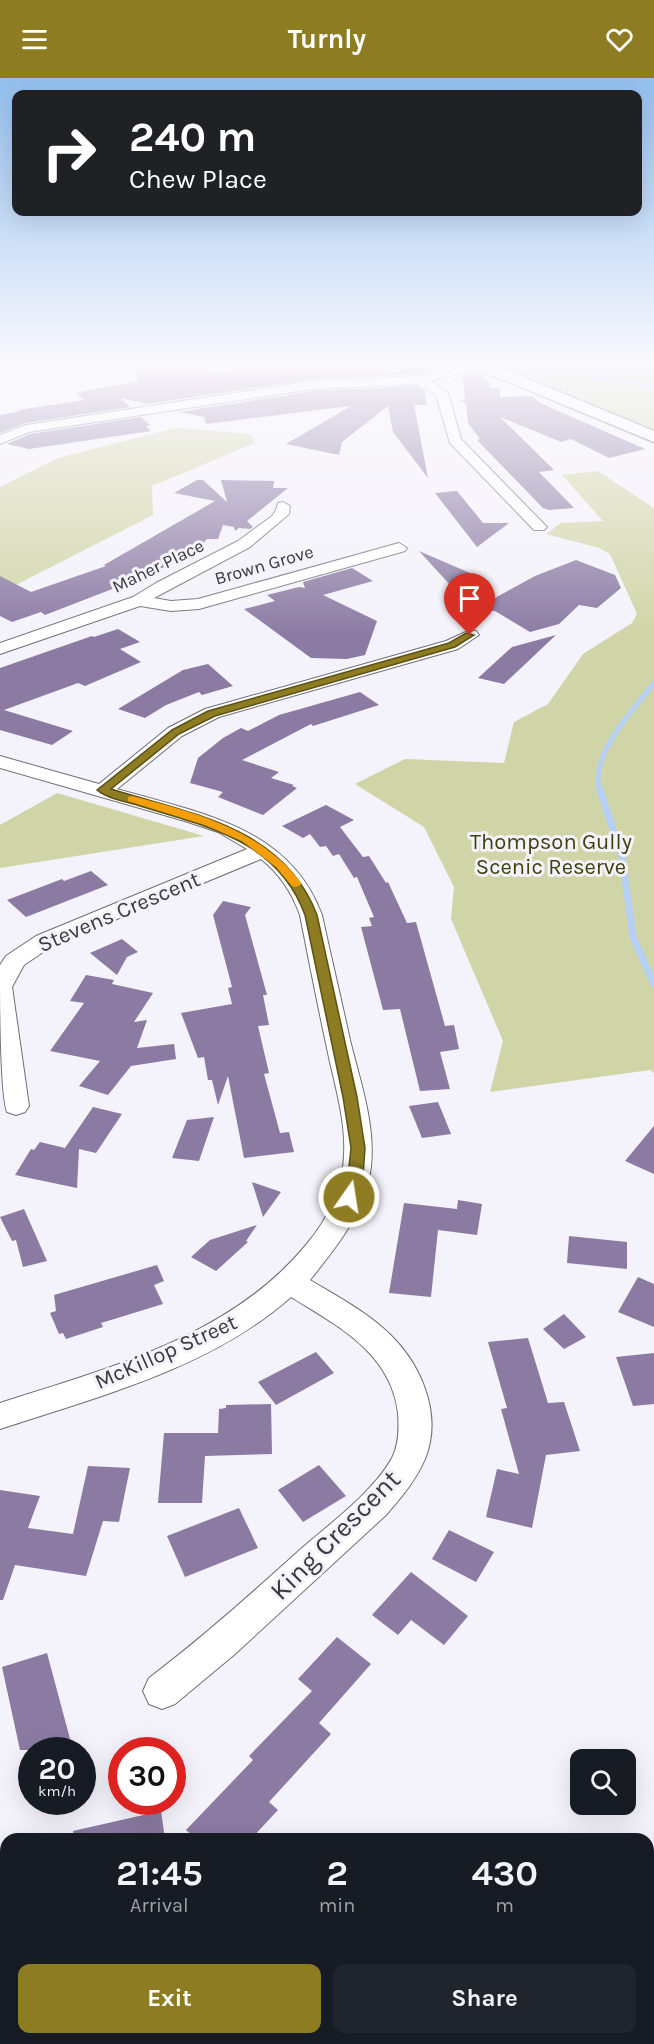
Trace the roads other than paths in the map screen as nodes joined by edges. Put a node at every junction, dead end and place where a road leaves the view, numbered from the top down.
1 (467, 453) edge
2 (283, 506) dead end
3 (540, 527) dead end
4 (399, 548) dead end
5 (139, 601) junction
6 (470, 635) dead end
7 (0, 649) edge
8 (0, 762) edge
9 (103, 790) junction
10 (264, 850) junction
11 (16, 1106) dead end
12 (291, 1283) junction
13 (0, 1416) edge
14 (162, 1691) dead end

1 - 3 street
2 - 5 street, Maher Place
4 - 5 street, Brown Grove
5 - 7 street, Maher Place
6 - 9 street
8 - 9 street, McKillop Street
9 - 10 street, McKillop Street
10 - 11 street, Stevens Crescent
10 - 12 street, McKillop Street
12 - 13 street, McKillop Street
12 - 14 street, King Crescent

